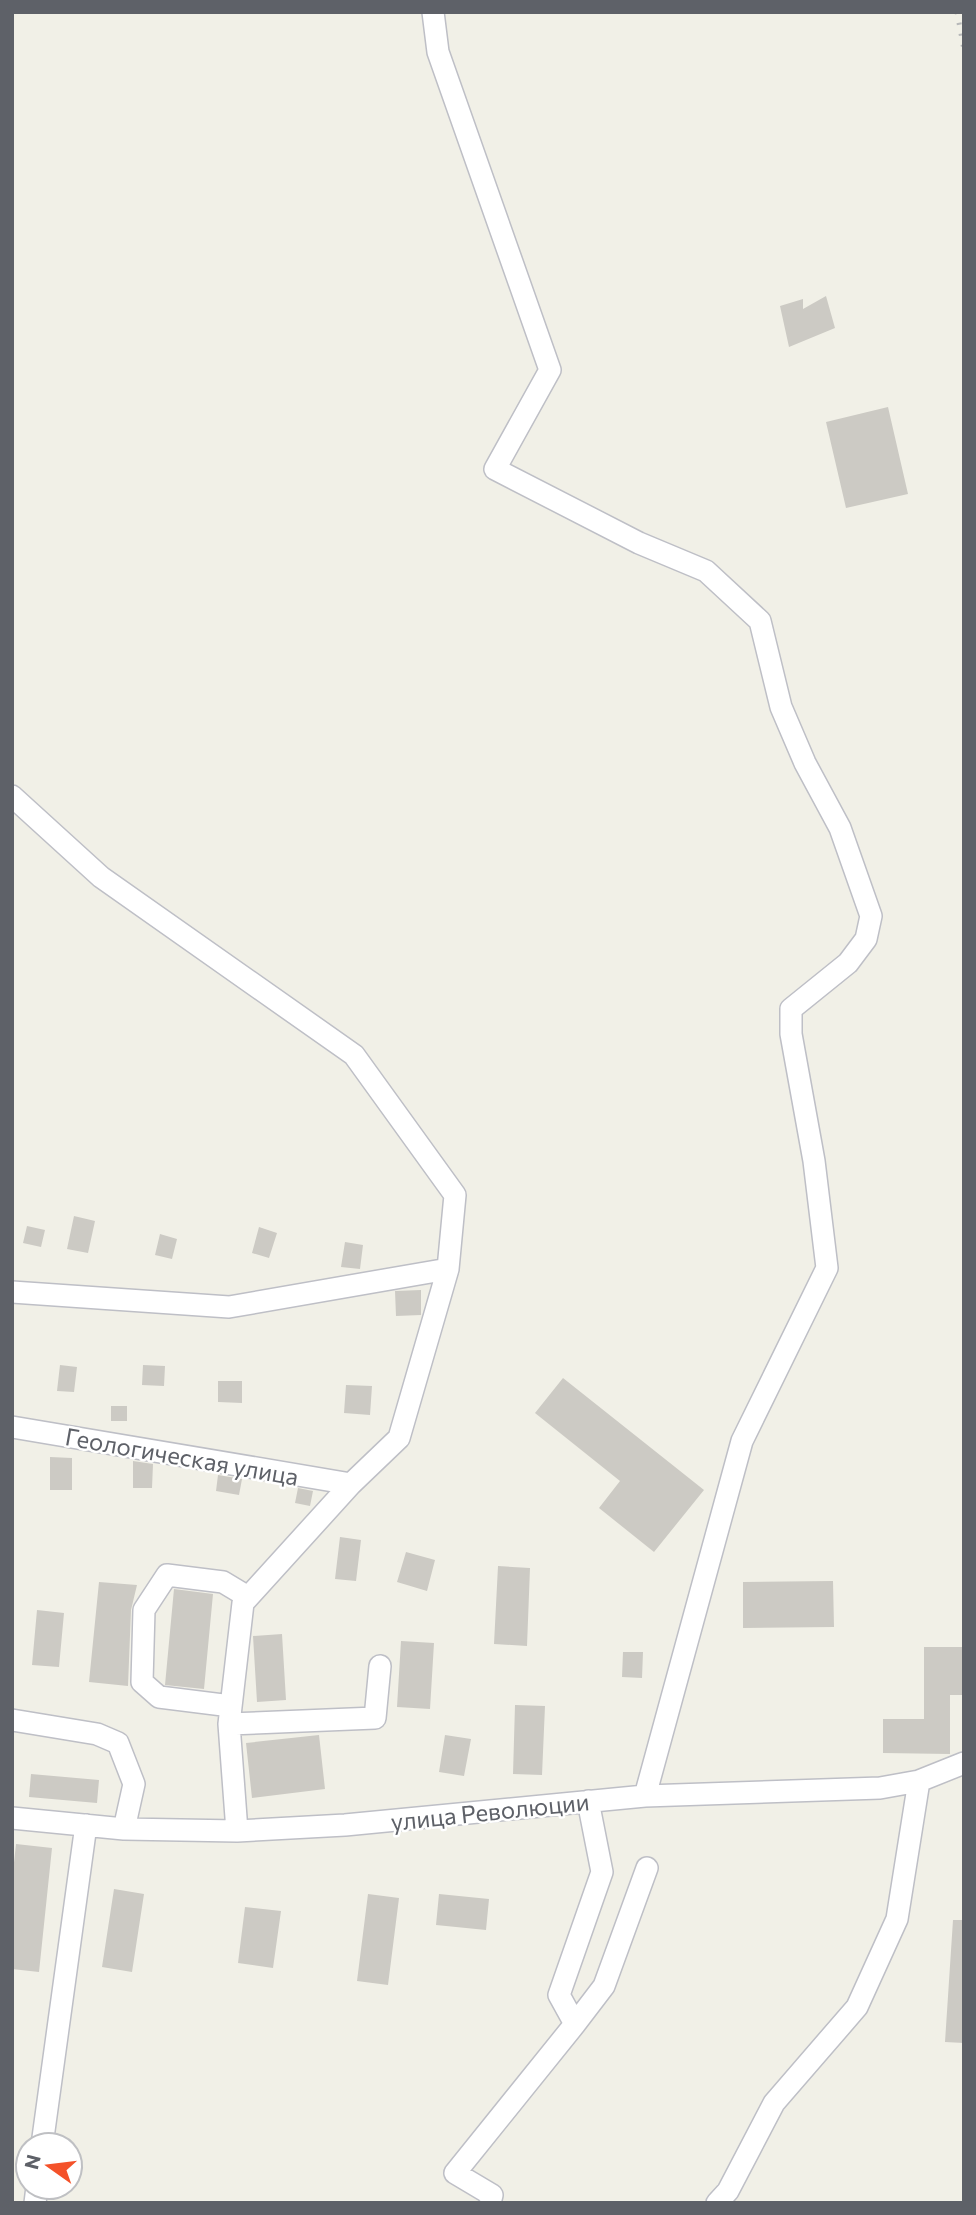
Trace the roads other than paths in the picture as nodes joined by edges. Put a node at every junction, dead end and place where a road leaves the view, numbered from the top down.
1 (433, 12) edge
2 (12, 796) edge
3 (448, 1269) junction
4 (12, 1292) edge
5 (12, 1427) edge
6 (351, 1485) junction
7 (248, 1597) junction
8 (380, 1666) dead end
9 (230, 1715) junction
10 (12, 1720) edge
11 (964, 1763) edge
12 (919, 1781) junction
13 (645, 1796) junction
14 (589, 1801) junction
15 (12, 1818) edge
16 (86, 1825) junction
17 (124, 1829) junction
18 (237, 1831) junction
19 (647, 1868) dead end
20 (575, 2024) junction
21 (44, 2131) edge
22 (491, 2203) edge
23 (717, 2203) edge

1 - 13 street
2 - 3 street
3 - 4 street
3 - 6 street
5 - 6 street, Геологическая улица
6 - 7 street
7 - 9 street
7 - 9 street
8 - 9 street
9 - 18 street
10 - 17 street
11 - 12 street, улица Революции
12 - 13 street, улица Революции
12 - 23 street
13 - 14 street, улица Революции
14 - 18 street, улица Революции
14 - 20 street
15 - 16 street, улица Революции
16 - 17 street, улица Революции
16 - 21 street
17 - 18 street, улица Революции
19 - 20 street
20 - 22 street

